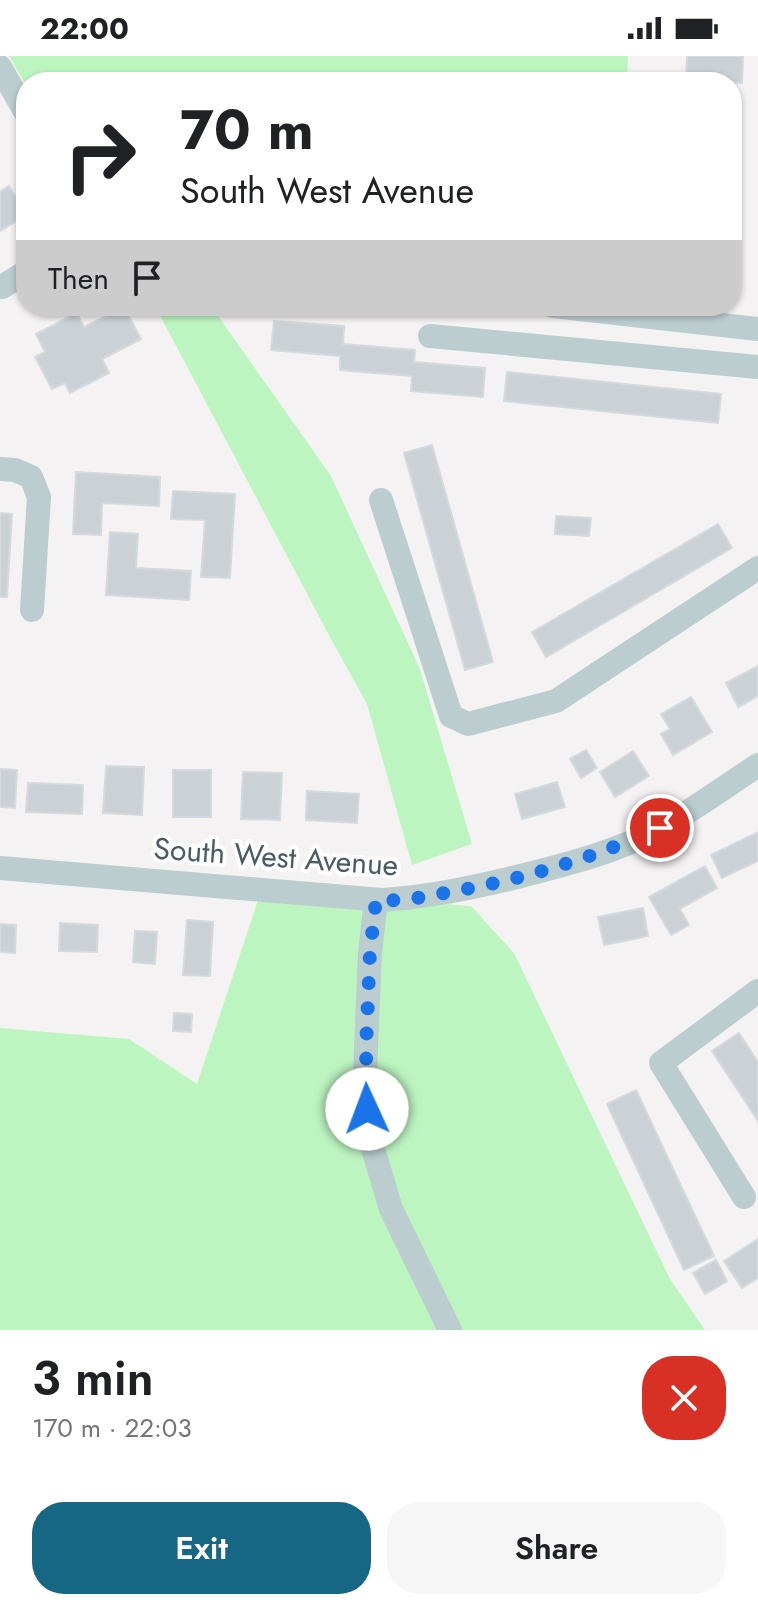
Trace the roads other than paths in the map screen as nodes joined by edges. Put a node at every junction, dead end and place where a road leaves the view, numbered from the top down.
1 (2, 75) edge
2 (16, 97) edge
3 (16, 278) edge
4 (2, 287) dead end
5 (688, 316) edge
6 (758, 329) edge
7 (430, 336) dead end
8 (758, 367) edge
9 (0, 469) edge
10 (381, 500) dead end
11 (758, 568) edge
12 (32, 610) dead end
13 (758, 765) edge
14 (0, 868) edge
15 (376, 900) junction
16 (758, 991) edge
17 (744, 1197) dead end
18 (450, 1330) edge

1 - 2 street
3 - 4 street
5 - 6 street
7 - 8 street
9 - 12 street
10 - 11 street
13 - 15 street, South West Avenue
14 - 15 street, South West Avenue
15 - 18 street
16 - 17 street

